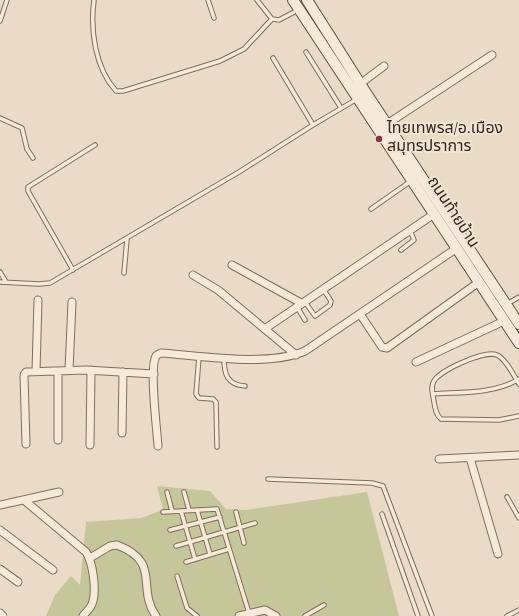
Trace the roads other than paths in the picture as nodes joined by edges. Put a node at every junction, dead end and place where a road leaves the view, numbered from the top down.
1 (7, 0) edge
2 (94, 0) edge
3 (208, 0) edge
4 (257, 0) edge
5 (293, 0) edge
6 (307, 0) edge
7 (299, 9) junction
8 (214, 18) dead end
9 (272, 19) junction
10 (0, 21) edge
11 (306, 52) dead end
12 (492, 55) dead end
13 (273, 58) dead end
14 (384, 66) dead end
15 (361, 92) junction
16 (341, 108) junction
17 (0, 118) edge
18 (387, 124) junction
19 (313, 125) junction
20 (95, 145) dead end
21 (33, 158) dead end
22 (412, 181) junction
23 (371, 209) dead end
24 (434, 214) junction
25 (410, 230) junction
26 (127, 239) junction
27 (456, 248) junction
28 (401, 250) dead end
29 (232, 265) dead end
30 (73, 270) junction
31 (0, 272) edge
32 (124, 273) dead end
33 (193, 275) dead end
34 (0, 282) edge
35 (6, 282) junction
36 (479, 282) junction
37 (323, 289) junction
38 (519, 297) edge
39 (38, 300) dead end
40 (72, 302) dead end
41 (301, 304) junction
42 (506, 305) junction
43 (360, 314) junction
44 (305, 320) dead end
45 (504, 321) junction
46 (519, 324) edge
47 (266, 328) junction
48 (519, 343) edge
49 (296, 355) junction
50 (199, 356) junction
51 (224, 357) junction
52 (416, 362) dead end
53 (69, 370) junction
54 (90, 370) junction
55 (36, 371) junction
56 (58, 371) junction
57 (123, 372) junction
58 (154, 374) junction
59 (518, 379) edge
60 (519, 384) edge
61 (245, 386) dead end
62 (433, 394) junction
63 (519, 416) edge
64 (122, 433) dead end
65 (58, 440) dead end
66 (26, 444) dead end
67 (90, 445) dead end
68 (158, 446) dead end
69 (217, 447) dead end
70 (519, 455) edge
71 (470, 458) junction
72 (439, 459) dead end
73 (268, 479) dead end
74 (59, 492) dead end
75 (167, 492) dead end
76 (184, 492) dead end
77 (507, 497) dead end
78 (24, 500) junction
79 (0, 505) edge
80 (189, 510) junction
81 (197, 510) junction
82 (172, 511) junction
83 (181, 511) junction
84 (163, 512) dead end
85 (236, 512) dead end
86 (382, 514) dead end
87 (220, 517) junction
88 (519, 518) edge
89 (200, 521) junction
90 (255, 523) dead end
91 (185, 526) junction
92 (239, 527) junction
93 (0, 530) edge
94 (170, 530) dead end
95 (224, 532) junction
96 (205, 537) junction
97 (190, 542) junction
98 (244, 543) dead end
99 (176, 546) dead end
100 (229, 549) junction
101 (210, 554) junction
102 (498, 554) dead end
103 (90, 558) junction
104 (195, 559) junction
105 (186, 562) dead end
106 (0, 569) edge
107 (53, 570) dead end
108 (177, 576) dead end
109 (18, 582) dead end
110 (324, 605) dead end
111 (519, 610) edge
112 (0, 613) edge
113 (244, 615) edge
114 (4, 616) edge
115 (82, 616) edge
116 (156, 616) edge
117 (197, 616) edge
118 (276, 616) edge
119 (305, 616) edge
120 (418, 616) edge
121 (432, 616) edge
122 (507, 616) edge

1 - 10 lane
2 - 9 lane
3 - 8 lane
4 - 9 lane
5 - 7 street, ถนนท้ายบ้าน
6 - 15 street, ถนนท้ายบ้าน
7 - 9 lane
7 - 15 street, ถนนท้ายบ้าน
11 - 16 lane
12 - 18 street
13 - 19 lane
14 - 15 street
15 - 16 lane
15 - 18 street, ถนนท้ายบ้าน
15 - 22 street, ถนนท้ายบ้าน
16 - 19 lane
17 - 21 lane
18 - 42 street, ถนนท้ายบ้าน
19 - 26 lane
20 - 30 lane
22 - 23 lane
22 - 24 street, ถนนท้ายบ้าน
24 - 25 street
24 - 27 street, ถนนท้ายบ้าน
25 - 28 lane
25 - 37 street
26 - 30 lane
26 - 32 lane
27 - 36 street, ถนนท้ายบ้าน
27 - 43 street
29 - 41 street
30 - 35 lane
31 - 35 lane
33 - 47 street
34 - 35 lane
36 - 43 street
36 - 45 street, ถนนท้ายบ้าน
37 - 41 street
37 - 41 lane
38 - 42 lane
39 - 55 street
40 - 53 street
41 - 44 lane
41 - 47 street
42 - 46 street, ถนนท้ายบ้าน
43 - 49 street
45 - 48 street, ถนนท้ายบ้าน
45 - 52 street
47 - 49 street
49 - 51 street
50 - 51 street
50 - 58 street
50 - 69 lane
51 - 61 lane
53 - 54 street
53 - 56 street
54 - 57 street
54 - 67 street
55 - 56 street
55 - 66 street
56 - 65 street
57 - 58 street
57 - 64 street
58 - 68 street
59 - 60 lane
59 - 62 lane
59 - 62 lane
62 - 63 lane
70 - 71 street
71 - 72 street
71 - 102 street
73 - 121 lane
74 - 78 street
75 - 82 lane
76 - 80 lane
77 - 88 lane
78 - 79 street
78 - 103 street
80 - 81 lane
80 - 83 lane
81 - 87 lane
81 - 89 lane
82 - 83 lane
82 - 84 lane
83 - 91 lane
85 - 92 lane
86 - 120 lane
87 - 89 lane
87 - 95 lane
89 - 91 lane
89 - 96 lane
90 - 92 lane
91 - 94 lane
91 - 97 lane
92 - 95 lane
92 - 98 lane
93 - 107 street
95 - 96 lane
95 - 100 lane
96 - 97 lane
96 - 101 lane
97 - 99 lane
97 - 104 lane
100 - 101 lane
100 - 113 lane
101 - 104 lane
103 - 115 street
103 - 116 street
104 - 105 lane
106 - 109 street
108 - 117 lane
110 - 119 lane
111 - 122 lane
112 - 114 street
113 - 118 street

